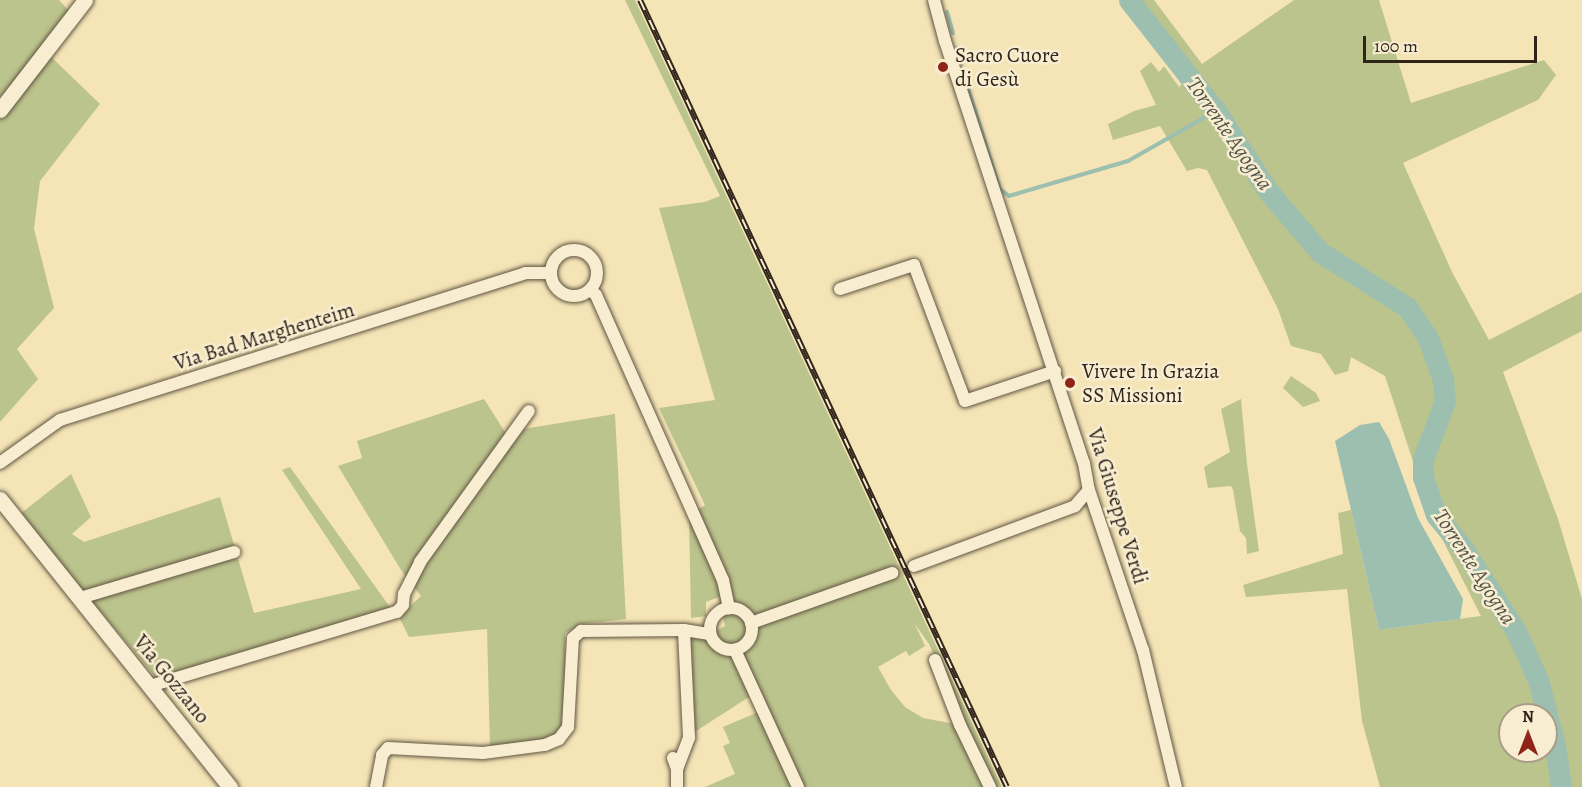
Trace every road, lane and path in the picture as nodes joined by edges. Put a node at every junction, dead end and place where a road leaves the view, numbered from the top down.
1 (934, 0) edge
2 (77, 4) edge
3 (0, 110) edge
4 (550, 273) junction
5 (840, 289) dead end
6 (591, 290) junction
7 (1055, 371) junction
8 (529, 411) dead end
9 (0, 463) edge
10 (1089, 490) junction
11 (0, 499) edge
12 (234, 552) dead end
13 (914, 566) tunnel mouth
14 (889, 574) tunnel mouth
15 (80, 598) junction
16 (729, 608) junction
17 (751, 623) junction
18 (684, 630) junction
19 (710, 634) junction
20 (735, 650) junction
21 (935, 660) dead end
22 (150, 686) junction
23 (230, 787) edge
24 (376, 787) edge
25 (677, 787) edge
26 (798, 787) edge
27 (990, 787) edge
28 (1176, 787) edge

1 - 7 street, Via Giuseppe Verdi
2 - 3 street
4 - 6 street
4 - 6 street
4 - 9 street, Via Bad Marghenteim
5 - 7 street
6 - 16 street
7 - 10 street, Via Giuseppe Verdi
8 - 22 street
10 - 13 street
10 - 28 street, Via Giuseppe Verdi
11 - 15 street, Via Gozzano
12 - 15 street
14 - 17 street
15 - 22 street, Via Gozzano
16 - 17 street
16 - 19 street
17 - 20 street
18 - 19 street
18 - 24 street
18 - 25 street
19 - 20 street
20 - 26 street
21 - 27 street
22 - 23 street, Via Gozzano

